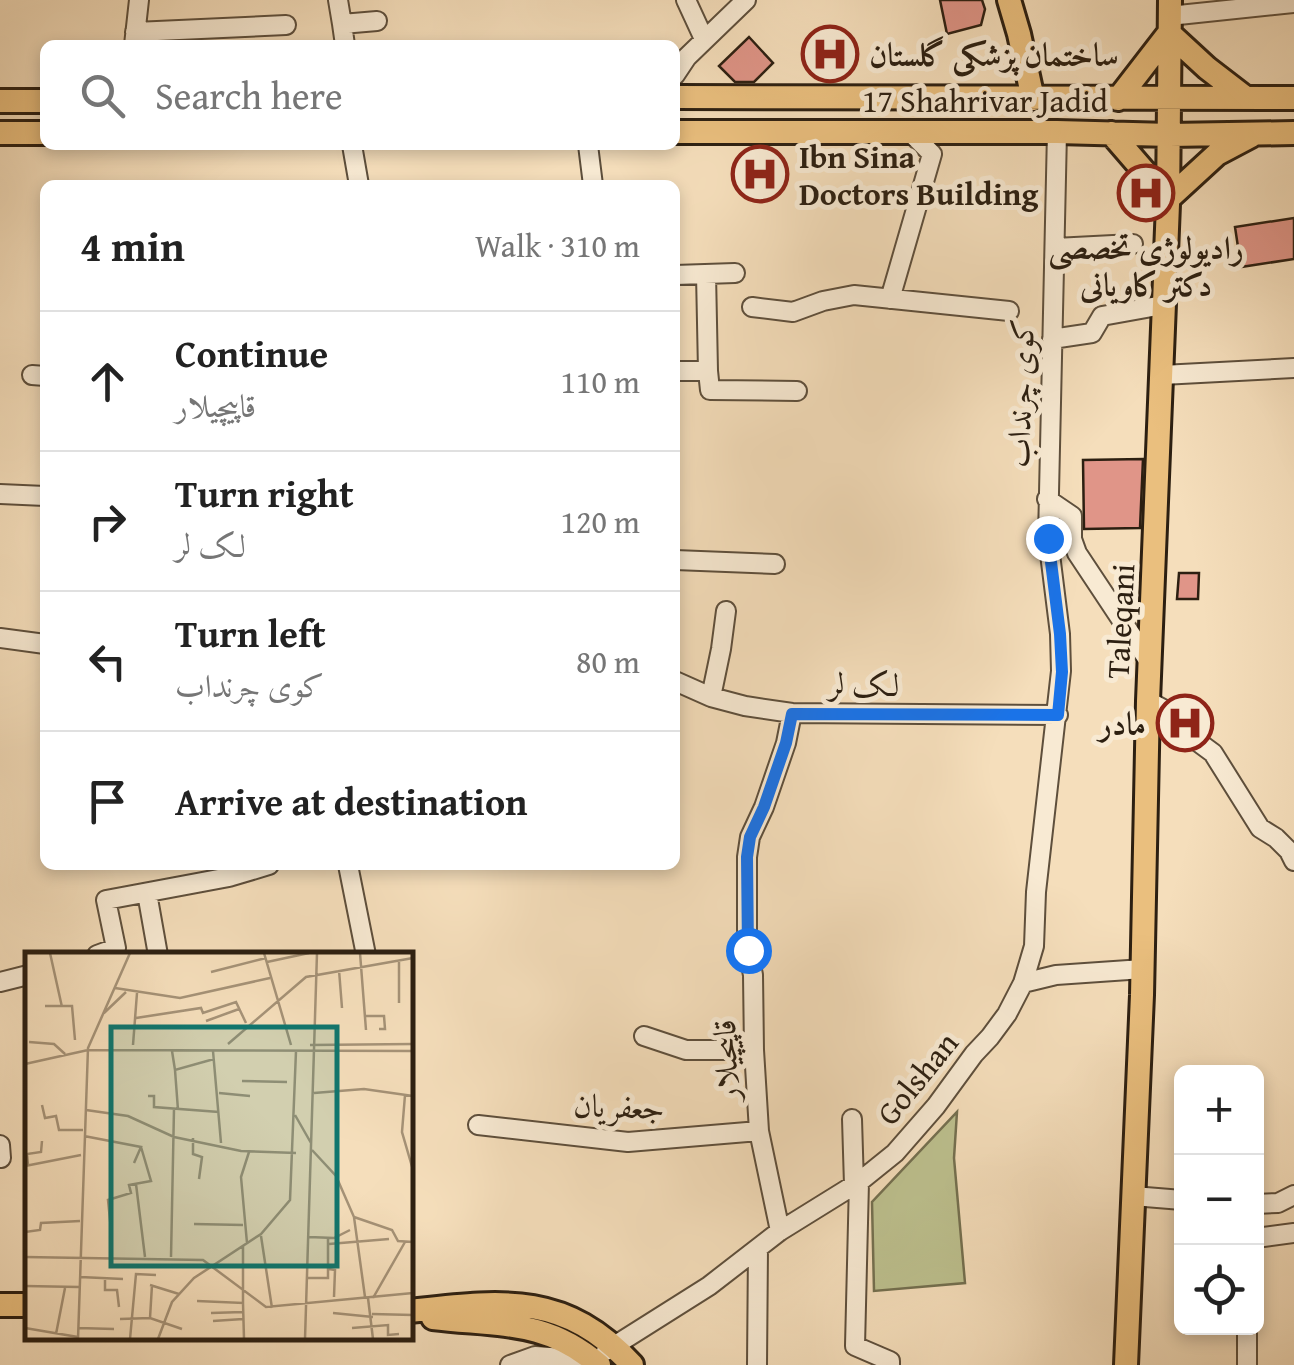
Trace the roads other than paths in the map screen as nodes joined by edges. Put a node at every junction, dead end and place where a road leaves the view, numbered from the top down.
1 (139, 0) edge
2 (338, 0) edge
3 (686, 0) edge
4 (746, 0) edge
5 (1009, 0) edge
6 (1294, 2) edge
7 (1169, 16) edge
8 (377, 22) dead end
9 (342, 24) junction
10 (286, 25) dead end
11 (135, 38) edge
12 (704, 39) junction
13 (344, 40) edge
14 (680, 69) edge
15 (680, 97) edge
16 (1246, 98) junction
17 (1294, 98) edge
18 (1033, 99) junction
19 (1118, 99) junction
20 (1170, 99) junction
21 (0, 101) edge
22 (40, 101) edge
23 (680, 132) edge
24 (910, 132) junction
25 (1057, 132) junction
26 (0, 133) edge
27 (40, 133) edge
28 (1111, 133) junction
29 (1256, 133) junction
30 (1294, 133) edge
31 (1170, 135) junction
32 (353, 150) edge
33 (588, 150) edge
34 (358, 180) edge
35 (587, 180) edge
36 (1168, 199) junction
37 (1133, 244) dead end
38 (1054, 248) junction
39 (734, 273) dead end
40 (706, 274) junction
41 (680, 275) edge
42 (890, 300) junction
43 (1163, 304) junction
44 (752, 306) dead end
45 (1008, 311) dead end
46 (1052, 340) junction
47 (1294, 368) edge
48 (680, 371) edge
49 (708, 371) junction
50 (1162, 375) junction
51 (797, 391) dead end
52 (0, 494) edge
53 (40, 496) edge
54 (1048, 499) junction
55 (680, 560) edge
56 (775, 564) dead end
57 (726, 611) dead end
58 (0, 638) edge
59 (40, 643) edge
60 (1150, 663) junction
61 (680, 683) edge
62 (711, 696) junction
63 (1148, 701) junction
64 (792, 714) junction
65 (1058, 715) junction
66 (1294, 861) edge
67 (349, 870) edge
68 (228, 871) edge
69 (147, 892) junction
70 (1034, 946) junction
71 (105, 952) edge
72 (157, 952) edge
73 (365, 952) edge
74 (1142, 969) junction
75 (25, 976) edge
76 (1056, 976) junction
77 (0, 982) edge
78 (1023, 983) junction
79 (644, 1036) dead end
80 (754, 1050) junction
81 (852, 1119) dead end
82 (478, 1124) dead end
83 (759, 1131) junction
84 (0, 1145) edge
85 (1, 1158) edge
86 (856, 1184) junction
87 (1294, 1195) edge
88 (1134, 1196) junction
89 (1174, 1199) edge
90 (1264, 1204) edge
91 (780, 1231) junction
92 (1294, 1233) edge
93 (1264, 1237) edge
94 (758, 1248) junction
95 (412, 1313) edge
96 (412, 1313) edge
97 (1248, 1335) edge
98 (614, 1345) junction
99 (593, 1364) edge
100 (510, 1365) edge
101 (632, 1365) edge
102 (758, 1365) edge
103 (890, 1365) edge
104 (1126, 1365) edge
105 (1247, 1365) edge

1 - 11 street
2 - 9 street
3 - 12 street
4 - 12 street
5 - 18 main road
6 - 7 street
7 - 16 main road
7 - 19 main road
7 - 20 main road, Taleqani
8 - 9 street
9 - 13 street
10 - 11 street
12 - 14 street
15 - 18 main road, 17 Shahrivar Jadid
16 - 17 main road, 17 Shahrivar Jadid
16 - 20 main road, 17 Shahrivar Jadid
18 - 19 main road, 17 Shahrivar Jadid
19 - 20 main road, 17 Shahrivar Jadid
20 - 31 main road, Taleqani
21 - 22 main road
23 - 24 main road, 17 Shahrivar Jadid
24 - 25 main road, 17 Shahrivar Jadid
24 - 42 street
25 - 28 main road, 17 Shahrivar Jadid
25 - 38 street, کوی چرنداب
26 - 27 main road
28 - 31 main road, 17 Shahrivar Jadid
28 - 36 main road
29 - 30 main road, 17 Shahrivar Jadid
29 - 31 main road, 17 Shahrivar Jadid
29 - 36 main road
31 - 36 main road, Taleqani
32 - 34 street
33 - 35 street
36 - 43 main road, Taleqani
37 - 38 street
38 - 46 street, کوی چرنداب
39 - 40 street
40 - 41 street
40 - 49 street
42 - 44 street
42 - 45 street
43 - 46 street
43 - 50 main road, Taleqani
46 - 54 street, کوی چرنداب
47 - 50 street
48 - 49 street
49 - 51 street
50 - 60 main road, Taleqani
52 - 53 street
54 - 60 street
54 - 65 street, کوی چرنداب
55 - 56 street
57 - 62 street
58 - 59 street
60 - 63 main road, Taleqani
61 - 62 street, لک لر
62 - 64 street, لک لر
63 - 66 street
63 - 74 main road, Taleqani
64 - 65 street, لک لر
64 - 80 street, قاپیچیلار
65 - 70 street, Golshan
67 - 73 street
68 - 69 street
69 - 71 street
69 - 72 street
70 - 76 street
70 - 78 street, Golshan
74 - 76 street
74 - 88 main road, Taleqani
75 - 77 street
76 - 78 street
78 - 86 street, Golshan
79 - 80 street
80 - 83 street, قاپیچیلار
81 - 86 street
82 - 83 street, جعفریان
83 - 91 street, قاپیچیلار
84 - 85 street
86 - 91 street, Golshan
86 - 103 street
87 - 90 street
88 - 89 street
88 - 104 main road, Taleqani
91 - 94 street, Golshan
92 - 93 street
94 - 98 street, Golshan
94 - 102 street
95 - 98 main road
96 - 99 main road
97 - 105 street
98 - 99 street, Golshan
98 - 101 main road
99 - 100 street

